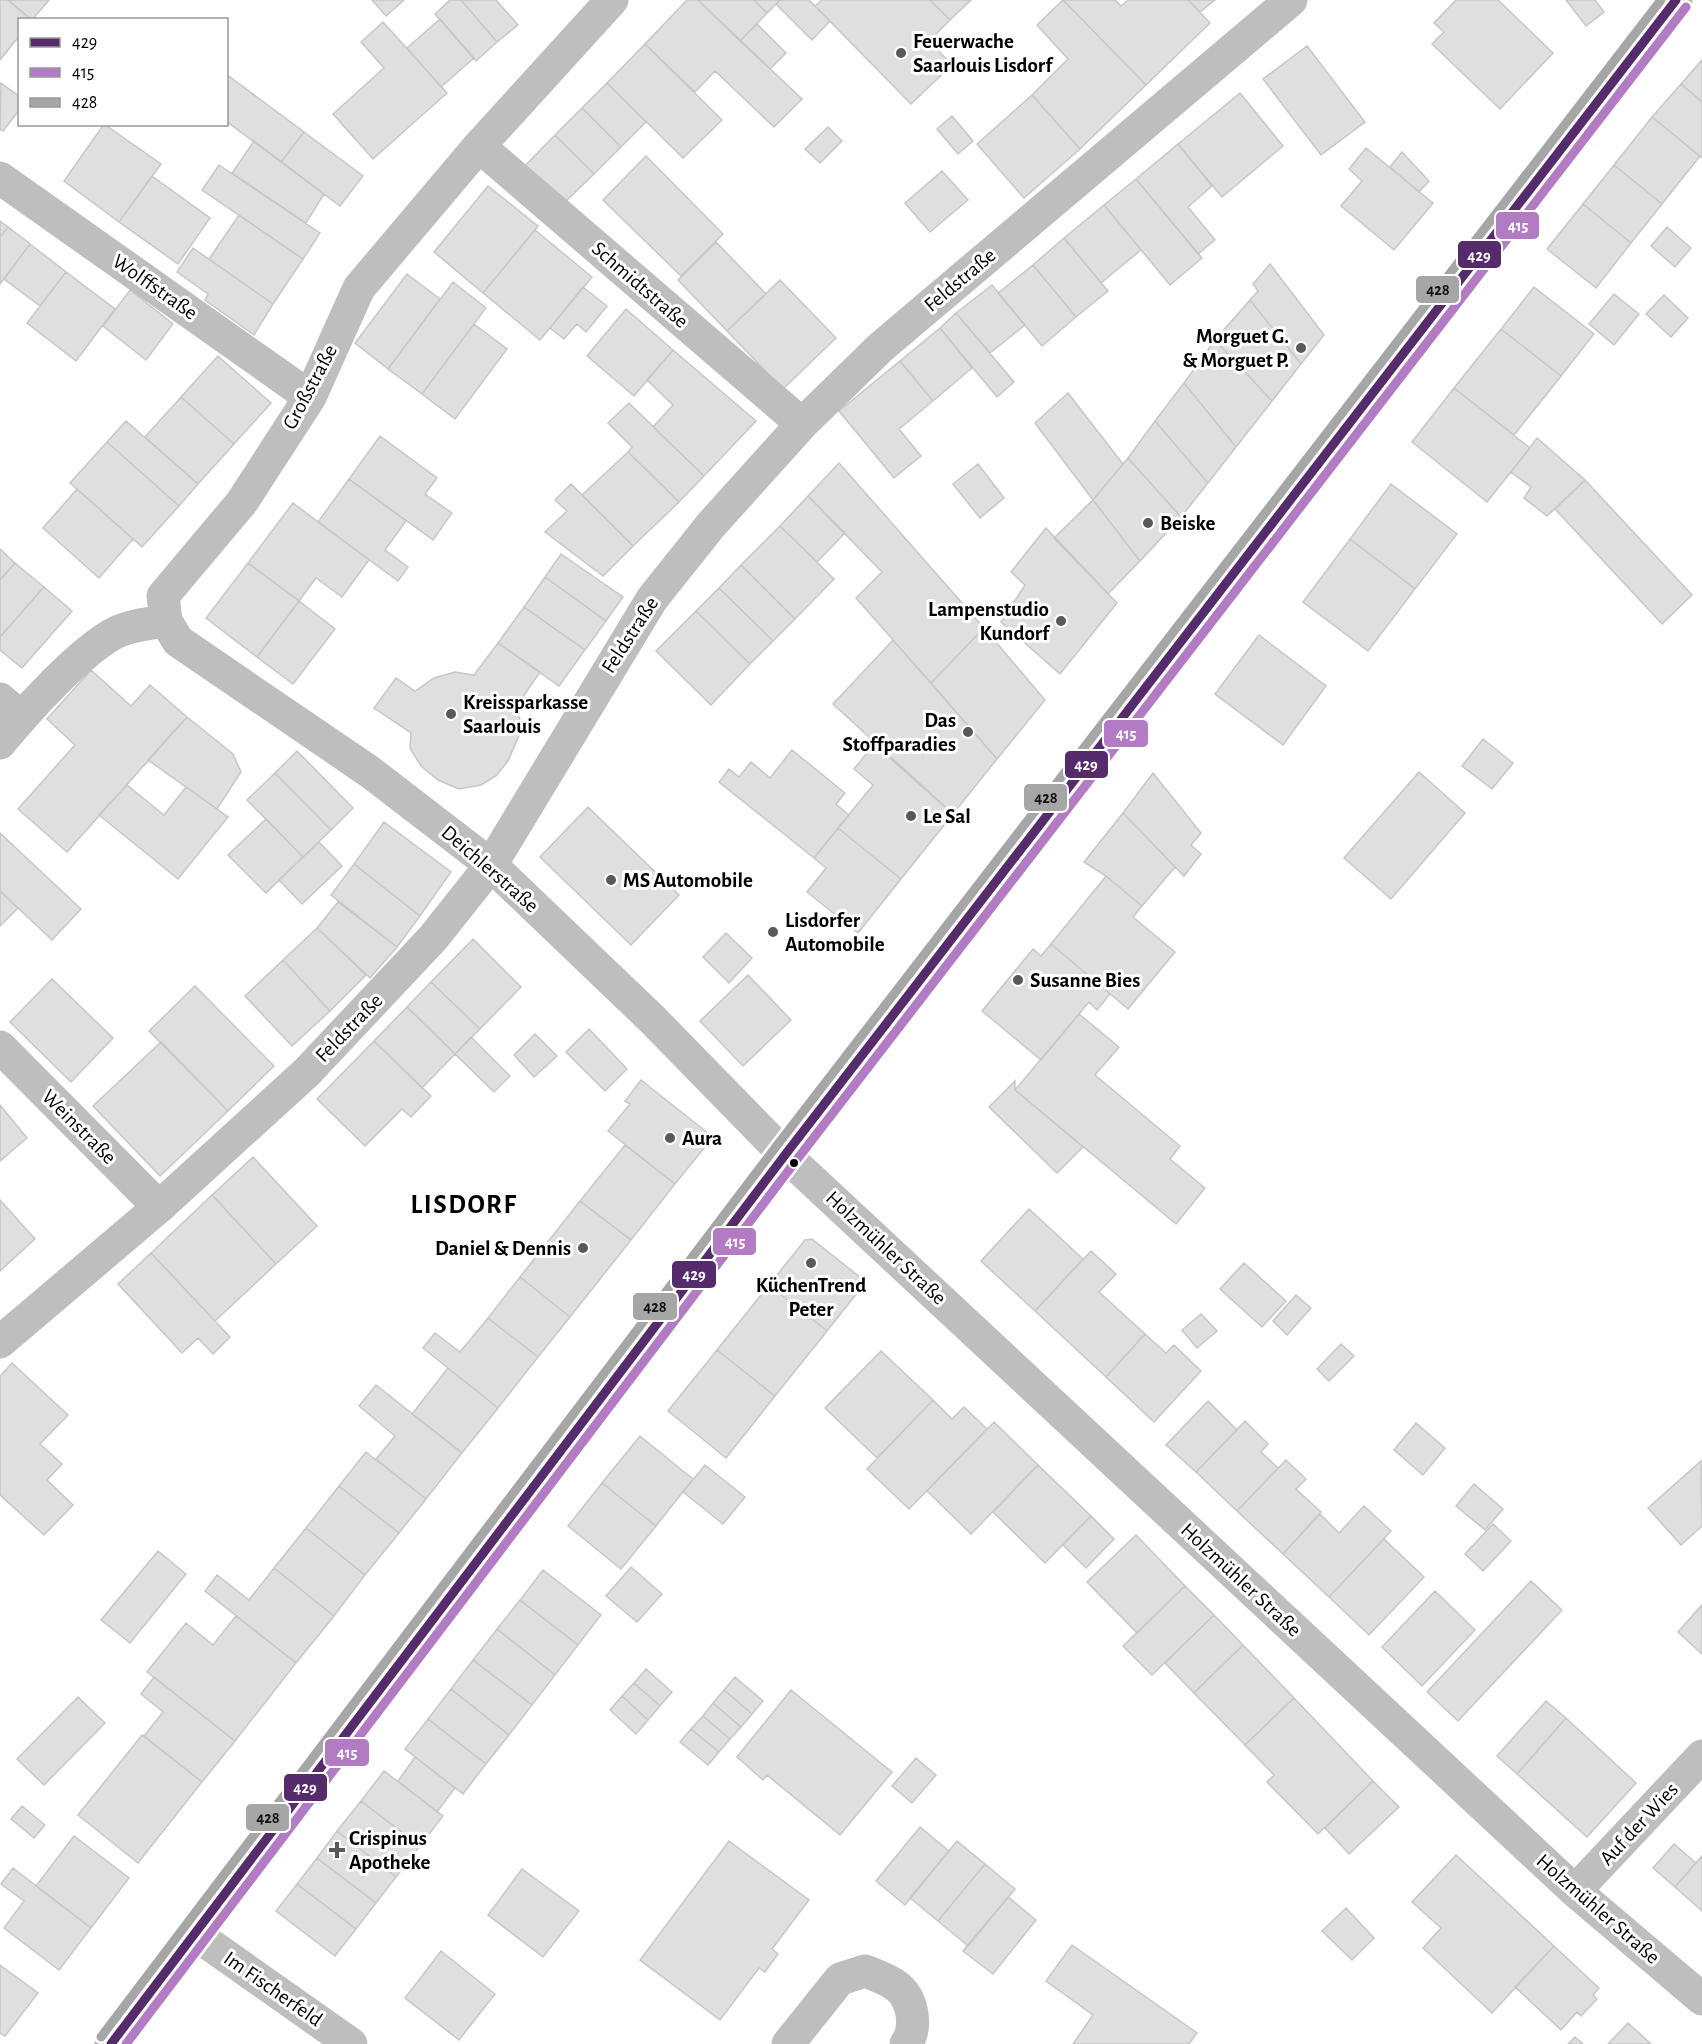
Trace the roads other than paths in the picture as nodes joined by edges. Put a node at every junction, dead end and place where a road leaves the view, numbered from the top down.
1 (612, 0) edge
2 (1291, 0) edge
3 (1676, 0) edge
4 (479, 146) junction
5 (0, 178) edge
6 (310, 397) junction
7 (802, 424) junction
8 (166, 621) junction
9 (11, 708) edge
10 (0, 744) edge
11 (490, 865) junction
12 (0, 1047) edge
13 (785, 1155) junction
14 (159, 1207) junction
15 (0, 1342) edge
16 (1702, 1756) edge
17 (1575, 1891) junction
18 (195, 1934) junction
19 (1702, 2000) edge
20 (111, 2044) edge
21 (351, 2044) edge
22 (788, 2044) edge
23 (906, 2044) edge

1 - 4 street, Großstraße
2 - 7 street, Feldstraße
3 - 13 main road
4 - 6 street, Großstraße
4 - 7 street, Schmidtstraße
5 - 6 street, Wolffstraße
6 - 8 street, Großstraße
7 - 11 street, Feldstraße
8 - 9 street
8 - 11 street, Deichlerstraße
9 - 10 street
11 - 13 street, Deichlerstraße
11 - 14 street, Feldstraße
12 - 14 street, Weinstraße
13 - 17 street, Holzmühler Straße
13 - 18 main road
14 - 15 street, Feldstraße
16 - 17 street, Auf der Wies
17 - 19 street, Holzmühler Straße
18 - 20 main road
18 - 21 street, Im Fischerfeld
22 - 23 street

